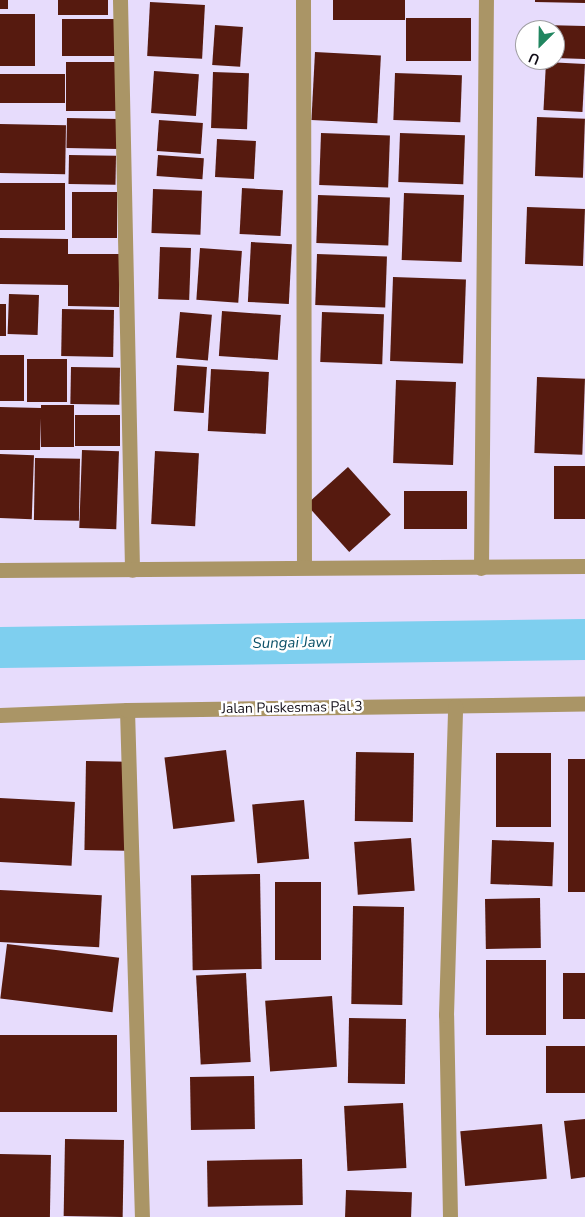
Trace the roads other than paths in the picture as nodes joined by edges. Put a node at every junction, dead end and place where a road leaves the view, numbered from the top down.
1 (120, 0) edge
2 (304, 0) edge
3 (486, 0) edge
4 (304, 566) junction
5 (585, 566) edge
6 (481, 568) junction
7 (0, 570) edge
8 (132, 570) junction
9 (585, 704) edge
10 (455, 706) junction
11 (127, 710) junction
12 (0, 715) edge
13 (142, 1217) edge
14 (450, 1217) edge

1 - 8 street
2 - 4 street
3 - 6 street
4 - 6 street
4 - 8 street
5 - 6 street
7 - 8 street
9 - 10 street, Jalan Puskesmas Pal 3
10 - 11 street, Jalan Puskesmas Pal 3
10 - 14 street
11 - 12 street, Jalan Puskesmas Pal 3
11 - 13 street

